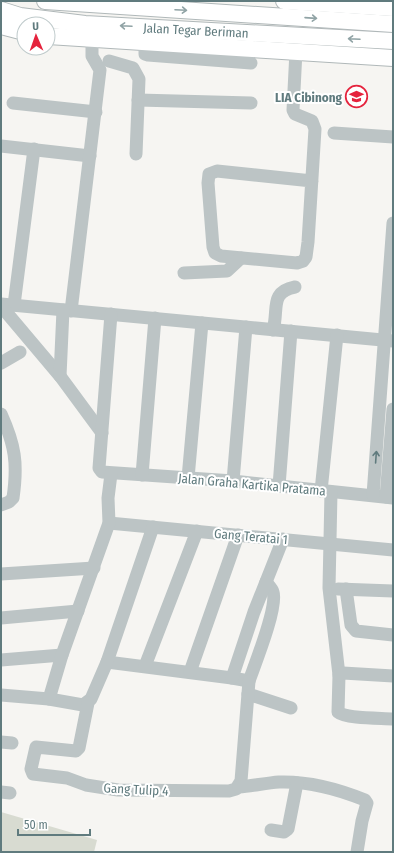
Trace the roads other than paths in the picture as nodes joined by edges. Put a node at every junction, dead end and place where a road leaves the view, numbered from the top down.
1 (45, 1) edge
2 (284, 1) edge
3 (86, 5) junction
4 (260, 8) edge
5 (393, 8) edge
6 (1, 10) edge
7 (85, 24) junction
8 (393, 24) edge
9 (1, 26) edge
10 (16, 30) edge
11 (56, 37) edge
12 (92, 39) junction
13 (114, 40) junction
14 (393, 41) edge
15 (255, 49) junction
16 (296, 51) junction
17 (393, 58) edge
18 (105, 65) junction
19 (138, 100) junction
20 (12, 103) dead end
21 (251, 103) dead end
22 (96, 112) junction
23 (334, 133) dead end
24 (393, 137) edge
25 (1, 146) edge
26 (34, 149) junction
27 (136, 154) dead end
28 (90, 156) junction
29 (312, 181) junction
30 (393, 223) edge
31 (241, 258) junction
32 (184, 273) dead end
33 (295, 286) dead end
34 (5, 305) edge
35 (67, 310) junction
36 (111, 314) junction
37 (155, 318) junction
38 (202, 323) junction
39 (246, 327) junction
40 (273, 330) junction
41 (291, 331) junction
42 (338, 336) junction
43 (389, 340) edge
44 (20, 352) dead end
45 (1, 363) edge
46 (60, 376) junction
47 (393, 409) edge
48 (1, 414) edge
49 (102, 433) junction
50 (111, 474) junction
51 (142, 475) junction
52 (188, 478) junction
53 (233, 481) junction
54 (279, 486) junction
55 (326, 491) junction
56 (384, 497) edge
57 (1, 505) edge
58 (109, 523) junction
59 (153, 527) junction
60 (197, 531) junction
61 (238, 535) junction
62 (283, 539) junction
63 (330, 544) junction
64 (393, 550) edge
65 (94, 568) junction
66 (1, 574) edge
67 (266, 582) junction
68 (329, 588) junction
69 (346, 589) junction
70 (393, 591) edge
71 (78, 611) junction
72 (1, 618) edge
73 (393, 635) edge
74 (62, 655) junction
75 (1, 660) edge
76 (108, 662) junction
77 (145, 666) junction
78 (190, 672) junction
79 (339, 675) junction
80 (393, 676) edge
81 (232, 678) junction
82 (248, 688) junction
83 (1, 695) edge
84 (49, 699) junction
85 (88, 703) junction
86 (291, 708) dead end
87 (393, 719) edge
88 (297, 783) junction
89 (240, 784) junction
90 (271, 830) dead end
91 (357, 852) edge

1 - 3 main road, Jalan Tegar Beriman
2 - 5 main road
3 -> 4 main road, Jalan Tegar Beriman
3 - 7 main road
4 -> 8 main road, Jalan Tegar Beriman
6 - 7 main road, Jalan Tegar Beriman
15 -> 7 main road, Jalan Tegar Beriman
9 - 10 main road
11 - 12 main road, Jalan Tegar Beriman
12 - 13 main road, Jalan Tegar Beriman
12 - 18 street
13 - 15 main road, Jalan Tegar Beriman
13 - 18 street
14 -> 15 main road, Jalan Tegar Beriman
15 - 16 main road, Jalan Tegar Beriman
16 - 17 main road, Jalan Tegar Beriman
16 - 29 street
18 - 19 street
18 - 22 street
19 - 21 street
19 - 27 street
20 - 22 street
22 - 28 street
23 - 24 street
25 - 26 street
26 - 28 street
26 - 34 street
28 - 35 street
29 - 31 street
29 - 31 street
30 - 43 street
31 - 32 street
33 - 40 street
34 - 35 street
34 - 46 street
35 - 36 street
35 - 46 street
36 - 37 street
36 - 49 street
37 - 38 street
37 - 51 street
38 - 39 street
38 - 52 street
39 - 40 street
39 - 53 street
40 - 41 street
41 - 42 street
41 - 54 street
42 - 43 street
42 - 55 street
56 -> 43 street
44 - 45 street
46 - 49 street
47 - 56 street
48 - 57 street
49 - 50 street
50 - 51 street, Jalan Graha Kartika Pratama
50 - 58 street
51 - 52 street, Jalan Graha Kartika Pratama
52 - 53 street, Jalan Graha Kartika Pratama
53 - 54 street, Jalan Graha Kartika Pratama
54 - 55 street, Jalan Graha Kartika Pratama
55 - 56 street, Jalan Graha Kartika Pratama
55 - 63 street
58 - 59 street, Gang Teratai 1
58 - 65 street
59 - 60 street, Gang Teratai 1
59 - 76 street
60 - 61 street, Gang Teratai 1
60 - 77 street
61 - 62 street, Gang Teratai 1
61 - 78 street
62 - 63 street, Gang Teratai 1
62 - 67 street
63 - 64 street, Gang Teratai 1
63 - 68 street
65 - 66 street
65 - 71 street
67 - 81 street
67 - 82 street
68 - 69 street
68 - 79 street
69 - 70 street
69 - 73 street
71 - 72 street
71 - 74 street
74 - 75 street
74 - 84 street
76 - 77 street
76 - 85 street
77 - 78 street
78 - 81 street
79 - 80 street
79 - 87 street
81 - 82 street
82 - 86 street
82 - 89 street
83 - 84 street
84 - 85 street
85 - 89 street, Gang Tulip 4
88 - 89 street
88 - 90 street
88 - 91 street

